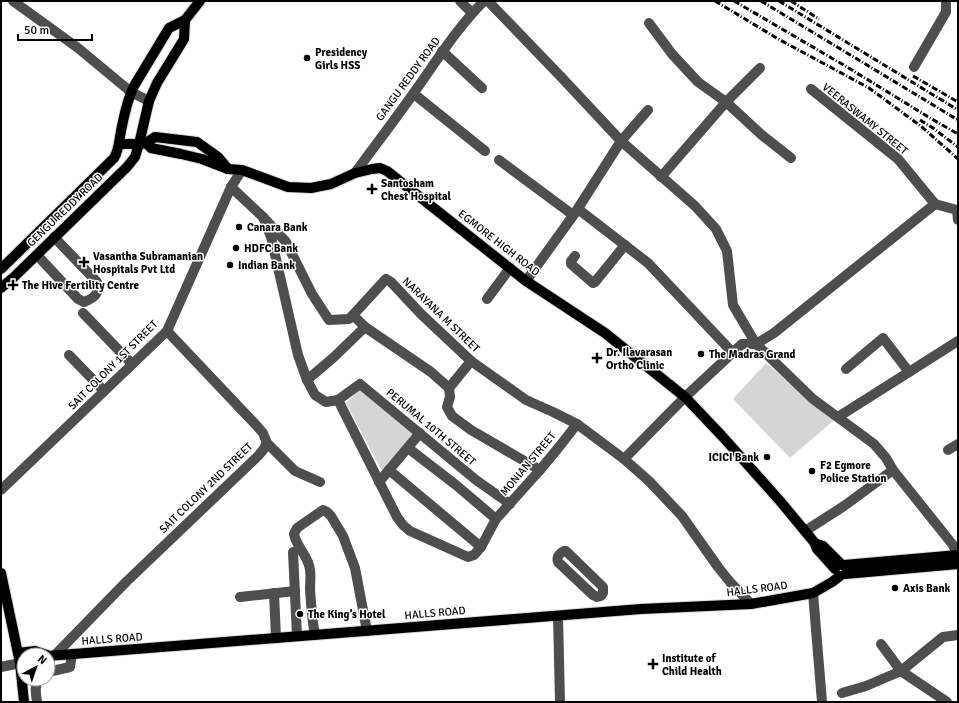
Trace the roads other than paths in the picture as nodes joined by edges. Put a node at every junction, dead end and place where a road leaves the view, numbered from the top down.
1 (12, 1) edge
2 (200, 1) edge
3 (460, 1) edge
4 (484, 1) edge
5 (488, 1) edge
6 (946, 1) edge
7 (472, 13) junction
8 (185, 20) junction
9 (648, 23) dead end
10 (442, 51) junction
11 (914, 67) dead end
12 (760, 68) dead end
13 (482, 88) dead end
14 (811, 89) dead end
15 (131, 92) junction
16 (414, 94) junction
17 (149, 100) junction
18 (726, 102) junction
19 (648, 110) dead end
20 (621, 141) junction
21 (143, 143) junction
22 (119, 144) junction
23 (485, 150) dead end
24 (791, 158) dead end
25 (499, 160) dead end
26 (228, 169) junction
27 (242, 170) junction
28 (355, 173) junction
29 (661, 177) junction
30 (231, 187) junction
31 (935, 204) junction
32 (576, 212) junction
33 (263, 217) junction
34 (958, 220) edge
35 (54, 237) junction
36 (625, 245) junction
37 (37, 255) junction
38 (575, 256) dead end
39 (510, 268) junction
40 (1, 270) edge
41 (526, 281) junction
42 (1, 288) edge
43 (487, 299) dead end
44 (83, 314) dead end
45 (353, 315) junction
46 (365, 327) junction
47 (167, 331) junction
48 (958, 341) edge
49 (756, 344) junction
50 (733, 353) junction
51 (69, 355) dead end
52 (471, 361) junction
53 (132, 364) junction
54 (846, 369) dead end
55 (909, 372) junction
56 (307, 380) junction
57 (449, 388) junction
58 (104, 391) junction
59 (685, 397) junction
60 (338, 400) junction
61 (838, 417) junction
62 (577, 424) junction
63 (420, 433) junction
64 (267, 443) junction
65 (958, 444) edge
66 (408, 448) junction
67 (948, 450) dead end
68 (624, 459) junction
69 (389, 470) junction
70 (540, 470) junction
71 (893, 470) junction
72 (320, 482) dead end
73 (380, 482) junction
74 (1, 490) edge
75 (510, 504) junction
76 (496, 518) junction
77 (805, 531) junction
78 (481, 547) junction
79 (293, 552) dead end
80 (958, 558) edge
81 (840, 570) junction
82 (1, 573) edge
83 (818, 590) junction
84 (295, 591) junction
85 (274, 593) junction
86 (240, 597) dead end
87 (600, 597) junction
88 (751, 604) junction
89 (604, 612) junction
90 (558, 616) junction
91 (367, 631) junction
92 (315, 635) junction
93 (958, 635) edge
94 (297, 636) junction
95 (276, 638) junction
96 (881, 644) dead end
97 (17, 647) edge
98 (56, 649) edge
99 (72, 654) junction
100 (56, 655) edge
101 (16, 664) edge
102 (1, 667) edge
103 (56, 670) edge
104 (901, 671) junction
105 (24, 687) edge
106 (36, 687) edge
107 (842, 693) dead end
108 (24, 702) edge
109 (37, 702) edge
110 (560, 702) edge
111 (822, 702) edge
112 (948, 702) edge

1 - 15 street
2 - 8 main road
3 - 7 street
4 - 7 street, GANGU REDDY ROAD
5 - 20 street
6 - 11 street
7 - 10 street, GANGU REDDY ROAD
8 - 15 main road
8 - 17 main road
9 - 18 street
10 - 13 street
10 - 16 street, GANGU REDDY ROAD
12 - 18 street
14 - 31 street, VEERASWAMY STREET
15 - 17 street
15 - 22 main road
16 - 23 street
16 - 28 street, GANGU REDDY ROAD
17 - 21 main road
18 - 24 street
18 - 29 street
19 - 20 street
20 - 29 street
20 - 32 street
21 - 22 main road
21 - 26 main road, EGMORE HIGH ROAD
21 - 26 main road
21 - 35 main road, GENGU REDDY ROAD
22 - 40 main road
25 - 32 street
26 - 27 main road, EGMORE HIGH ROAD
27 - 28 main road, EGMORE HIGH ROAD
27 - 30 street, SAIT COLONY 1ST STREET
28 - 39 main road, EGMORE HIGH ROAD
29 - 49 street
30 - 33 street
30 - 47 street, SAIT COLONY 1ST STREET
31 - 34 street
31 - 49 street
32 - 36 street
32 - 41 street
33 - 45 street
33 - 56 street
35 - 37 main road, GENGU REDDY ROAD
35 - 37 street
36 - 38 street
36 - 50 street
37 - 42 main road, GENGU REDDY ROAD
39 - 41 main road, EGMORE HIGH ROAD
39 - 43 street
41 - 59 main road, EGMORE HIGH ROAD
44 - 53 street
45 - 46 street
45 - 52 street, NARAYANA M STREET
46 - 56 street
46 - 57 street
47 - 53 street, SAIT COLONY 1ST STREET
47 - 64 street, SAIT COLONY 2ND STREET
48 - 55 street
49 - 50 street
49 - 61 street
50 - 59 street
51 - 58 street
52 - 57 street
52 - 62 street, NARAYANA M STREET
53 - 58 street, SAIT COLONY 1ST STREET
54 - 55 street
55 - 61 street
56 - 60 street
57 - 70 street
58 - 74 street, SAIT COLONY 1ST STREET
59 - 68 street
59 - 77 main road, EGMORE HIGH ROAD
60 - 63 street, PERUMAL 10TH STREET
60 - 73 street
61 - 71 street
62 - 68 street, NARAYANA M STREET
62 - 70 street, MONIAN STREET
63 - 66 street
63 - 75 street, PERUMAL 10TH STREET
64 - 72 street
64 - 98 street, SAIT COLONY 2ND STREET
65 - 67 street
66 - 69 street
66 - 76 street
68 - 88 street, NARAYANA M STREET
69 - 73 street
69 - 78 street
70 - 75 street, MONIAN STREET
71 - 77 street
71 - 80 street
73 - 78 street
75 - 76 street, MONIAN STREET
76 - 78 street, MONIAN STREET
77 - 81 main road, EGMORE HIGH ROAD
79 - 84 street
80 - 81 main road
81 - 83 main road
82 - 97 main road
83 - 88 main road, HALLS ROAD
83 - 111 street
84 - 85 street
84 - 94 street
85 - 86 street
85 - 95 street
87 - 87 street
87 - 89 street
88 - 89 main road, HALLS ROAD
89 - 90 main road, HALLS ROAD
90 - 91 main road, HALLS ROAD
90 - 110 street
91 - 92 main road, HALLS ROAD
91 - 92 street
92 - 94 main road, HALLS ROAD
93 - 104 street
94 - 95 main road, HALLS ROAD
95 - 99 main road, HALLS ROAD
96 - 104 street
99 - 100 main road, HALLS ROAD
99 - 103 street
101 - 102 street
104 - 107 street
104 - 112 street
105 - 108 main road
106 - 109 street

